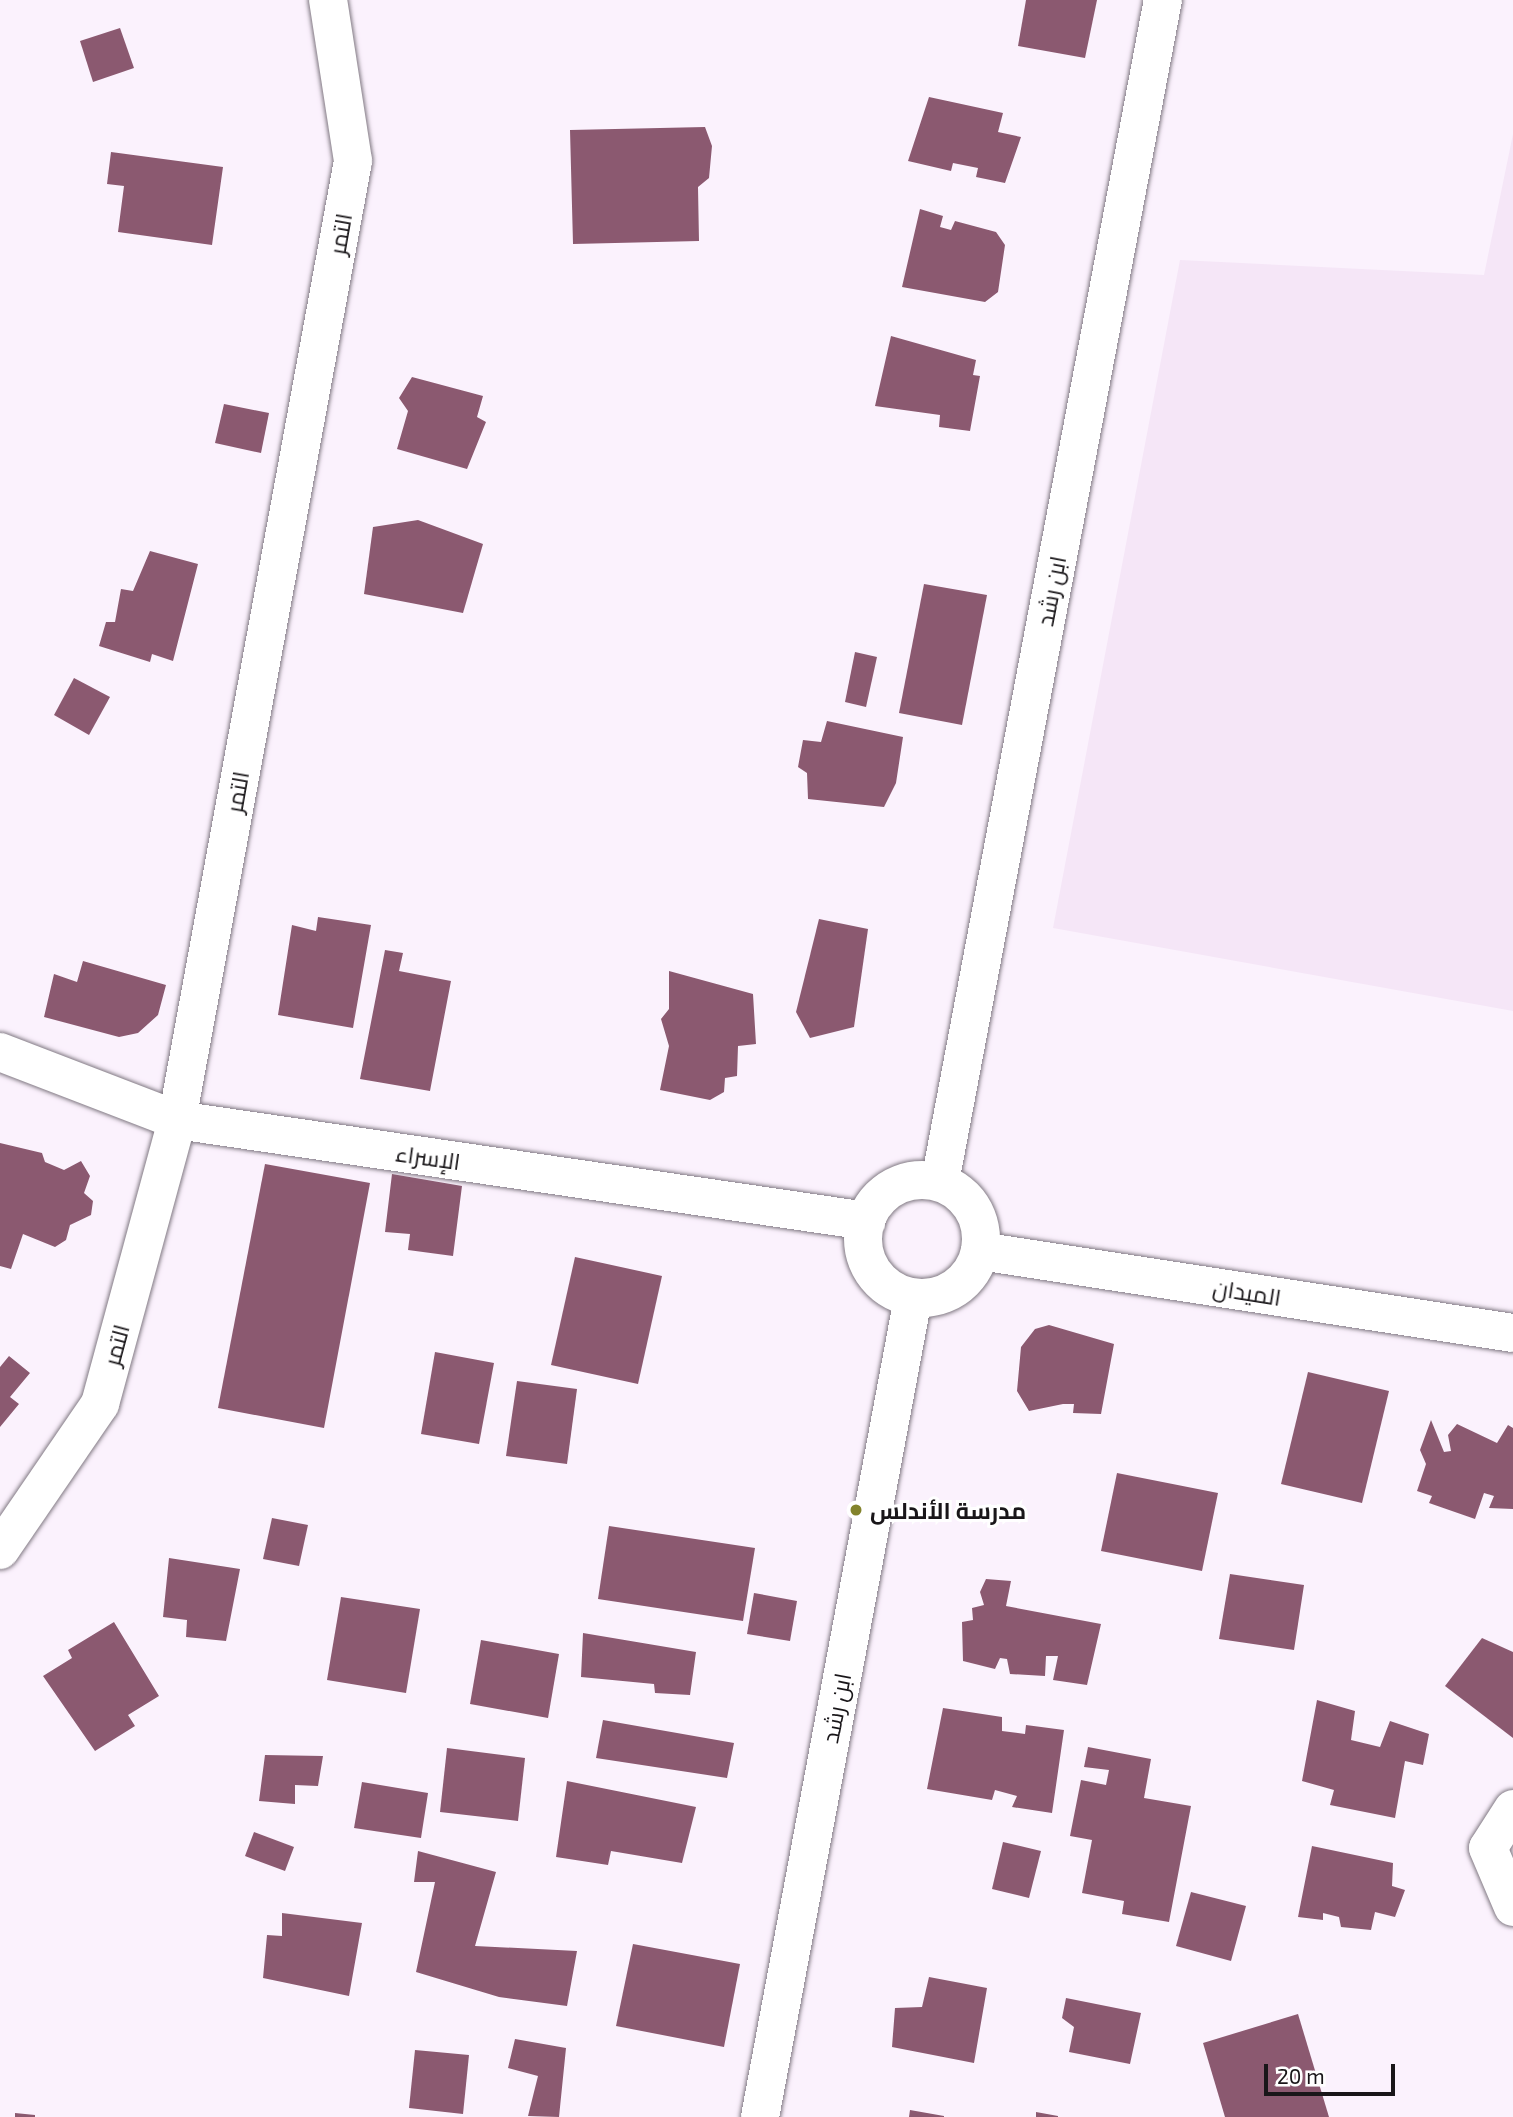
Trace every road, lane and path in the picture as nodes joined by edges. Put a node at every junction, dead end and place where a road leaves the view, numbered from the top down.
1 (328, 0) edge
2 (1163, 0) edge
3 (0, 1052) edge
4 (177, 1120) junction
5 (940, 1182) junction
6 (867, 1220) junction
7 (980, 1251) junction
8 (912, 1298) junction
9 (1513, 1333) edge
10 (0, 1550) edge
11 (1513, 1809) edge
12 (1513, 1907) edge
13 (760, 2117) edge

1 - 4 street, التمر
2 - 5 street, ابن رشد
3 - 4 street, الإسراء
4 - 6 street, الإسراء
4 - 10 street, التمر
5 - 6 street
5 - 7 street
6 - 8 street
7 - 8 street
7 - 9 street, الميدان
8 - 13 street, ابن رشد
11 - 12 street

